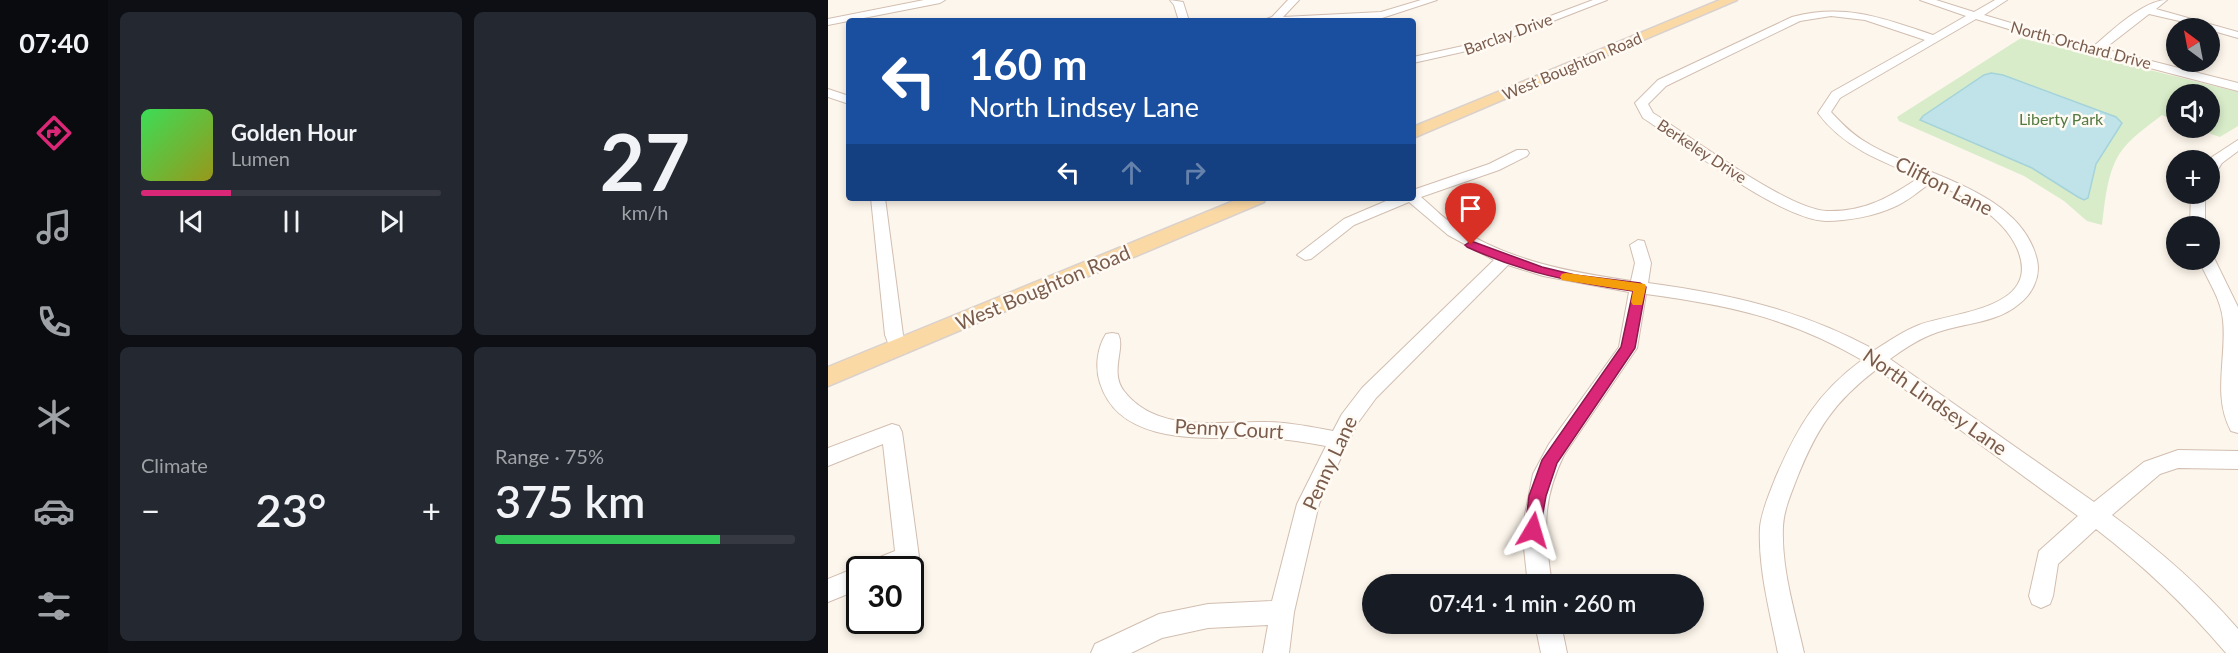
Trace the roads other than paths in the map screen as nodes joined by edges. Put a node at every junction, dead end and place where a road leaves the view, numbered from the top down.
1 (940, 0) edge
2 (1175, 0) edge
3 (1294, 0) edge
4 (1432, 0) edge
5 (1602, 0) edge
6 (1710, 0) edge
7 (1731, 0) edge
8 (1925, 0) edge
9 (2002, 0) edge
10 (2162, 0) edge
11 (2148, 10) junction
12 (1974, 16) junction
13 (846, 18) edge
14 (848, 18) edge
15 (1183, 18) edge
16 (1275, 18) edge
17 (1362, 18) edge
18 (828, 22) edge
19 (2238, 35) edge
20 (1934, 39) junction
21 (2095, 51) junction
22 (1416, 60) edge
23 (2238, 87) edge
24 (828, 93) edge
25 (846, 99) edge
26 (1416, 121) edge
27 (1416, 132) edge
28 (2238, 144) edge
29 (1522, 153) dead end
30 (2220, 158) edge
31 (1930, 177) junction
32 (1416, 195) edge
33 (1416, 199) edge
34 (878, 201) edge
35 (1220, 201) edge
36 (1249, 201) edge
37 (1399, 201) edge
38 (1638, 245) dead end
39 (1305, 255) dead end
40 (1504, 259) junction
41 (2211, 270) edge
42 (1640, 287) junction
43 (1112, 339) dead end
44 (896, 341) junction
45 (1877, 359) junction
46 (828, 362) edge
47 (828, 377) edge
48 (2238, 425) edge
49 (1339, 440) junction
50 (828, 457) edge
51 (2238, 460) edge
52 (2094, 516) junction
53 (907, 556) edge
54 (1539, 574) edge
55 (846, 583) edge
56 (828, 591) edge
57 (2041, 596) dead end
58 (1282, 612) junction
59 (1550, 634) edge
60 (2238, 648) edge
61 (1104, 653) edge
62 (1276, 653) edge
63 (1554, 653) edge
64 (1791, 653) edge

1 - 14 street
2 - 15 street
3 - 16 street
4 - 17 street
5 - 22 street, Barclay Drive
6 - 26 main road, West Boughton Road
7 - 27 main road, West Boughton Road
8 - 12 street, North Orchard Drive
9 - 12 street, Clifton Lane
10 - 11 street
11 - 19 street
11 - 21 street
12 - 20 street, Clifton Lane
12 - 21 street, North Orchard Drive
13 - 18 street
20 - 31 street, Clifton Lane
20 - 31 street, Berkeley Drive
21 - 23 street, North Orchard Drive
24 - 25 street
28 - 30 street
29 - 32 street
31 - 45 street, Clifton Lane
33 - 40 street, North Lindsey Lane
34 - 44 street
35 - 44 main road, West Boughton Road
36 - 44 main road, West Boughton Road
37 - 39 street
38 - 42 street
40 - 42 street, North Lindsey Lane
40 - 49 street, Penny Lane
41 - 48 street
42 - 45 street, North Lindsey Lane
42 - 54 street
43 - 49 street, Penny Court
44 - 46 main road, West Boughton Road
44 - 47 main road, West Boughton Road
45 - 52 street, North Lindsey Lane
45 - 64 street, Clifton Lane
49 - 58 street, Penny Lane
50 - 53 street
51 - 52 street
52 - 57 street
52 - 60 street, North Lindsey Lane
55 - 56 street
58 - 61 street
58 - 62 street, Penny Lane
59 - 63 street

